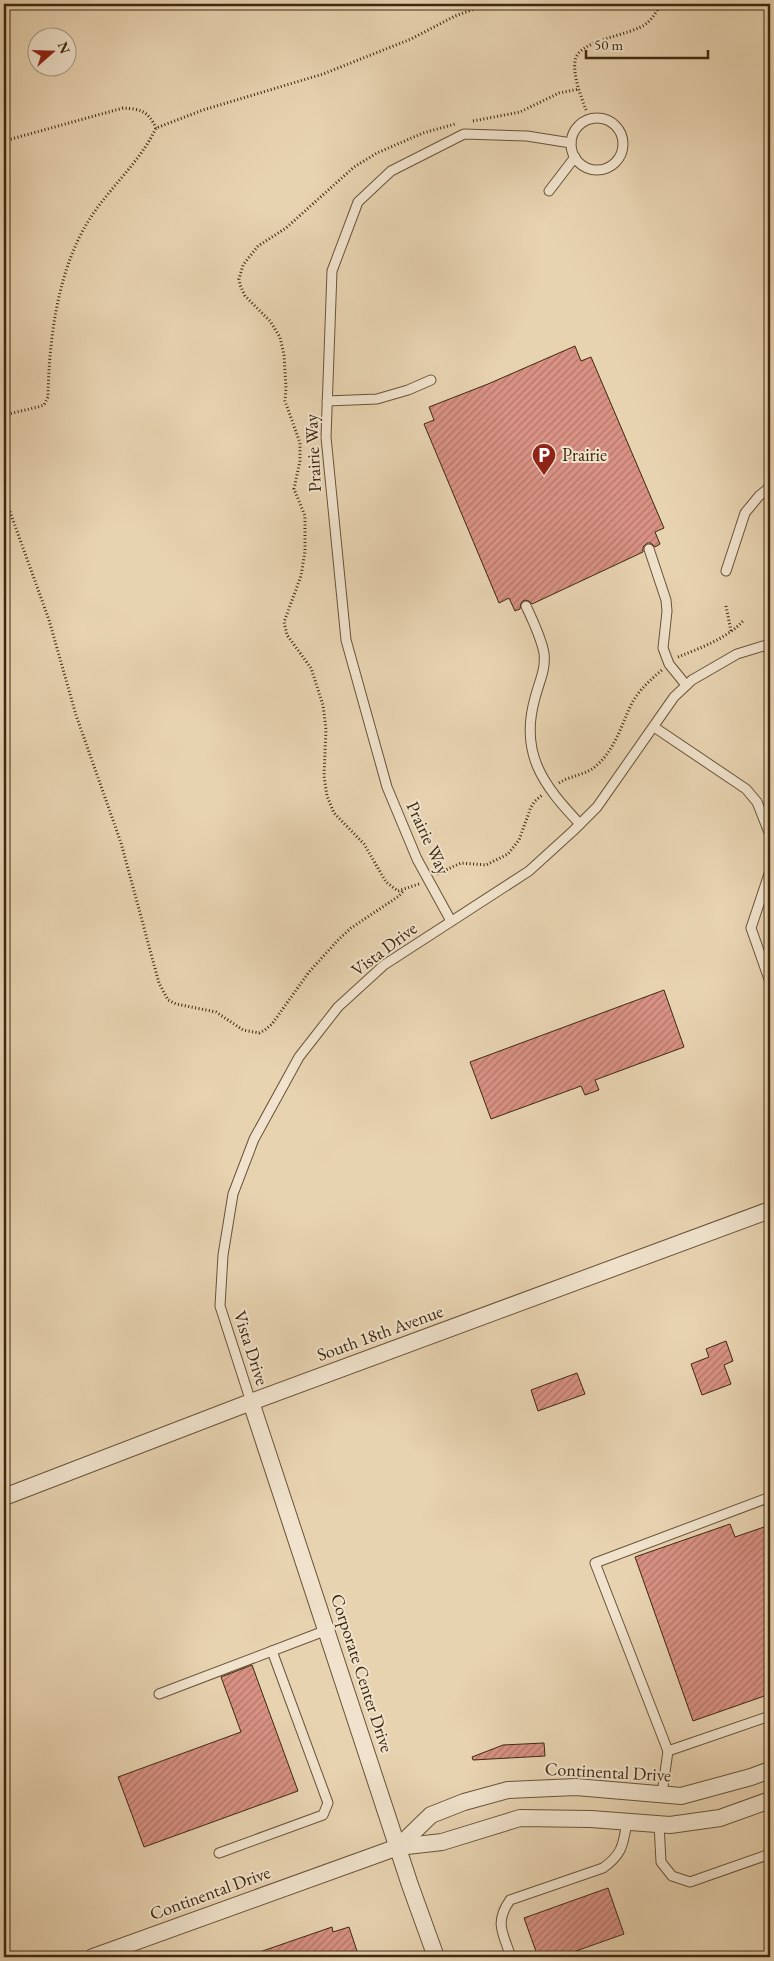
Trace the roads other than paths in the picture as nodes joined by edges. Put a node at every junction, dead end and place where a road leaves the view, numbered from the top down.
1 (571, 143) junction
2 (575, 157) junction
3 (549, 191) dead end
4 (431, 380) dead end
5 (327, 400) junction
6 (770, 487) edge
7 (649, 549) dead end
8 (726, 571) dead end
9 (526, 606) dead end
10 (770, 644) edge
11 (686, 685) junction
12 (654, 727) junction
13 (580, 824) junction
14 (770, 835) edge
15 (770, 871) edge
16 (451, 921) junction
17 (770, 982) edge
18 (770, 1210) edge
19 (251, 1402) junction
20 (4, 1497) edge
21 (770, 1497) edge
22 (327, 1630) junction
23 (272, 1651) junction
24 (159, 1694) dead end
25 (770, 1716) edge
26 (668, 1751) junction
27 (770, 1770) edge
28 (662, 1794) junction
29 (770, 1800) edge
30 (627, 1822) junction
31 (659, 1824) junction
32 (398, 1847) junction
33 (219, 1853) dead end
34 (770, 1854) edge
35 (93, 1957) edge
36 (436, 1957) edge
37 (511, 1957) edge

1 - 2 lane
1 - 2 lane
1 - 5 lane, Prairie Way
2 - 3 lane
4 - 5 lane
5 - 16 lane, Prairie Way
6 - 8 lane
7 - 11 lane
9 - 13 lane
10 - 11 lane, Vista Drive
11 - 12 lane, Vista Drive
12 - 13 lane, Vista Drive
12 - 14 lane
13 - 16 lane, Vista Drive
15 - 17 lane
16 - 19 lane, Vista Drive
18 - 19 street, South 18th Avenue
19 - 20 street, South 18th Avenue
19 - 22 street, Corporate Center Drive
21 - 26 lane
22 - 23 lane
22 - 32 street, Corporate Center Drive
23 - 24 lane
23 - 33 lane
25 - 26 lane
26 - 28 lane
27 - 28 street, Continental Drive
28 - 32 street, Continental Drive
29 - 31 street, Continental Drive
30 - 31 street, Continental Drive
30 - 32 street, Continental Drive
30 - 37 lane
31 - 34 lane
32 - 35 street, Continental Drive
32 - 36 street, Corporate Center Drive

